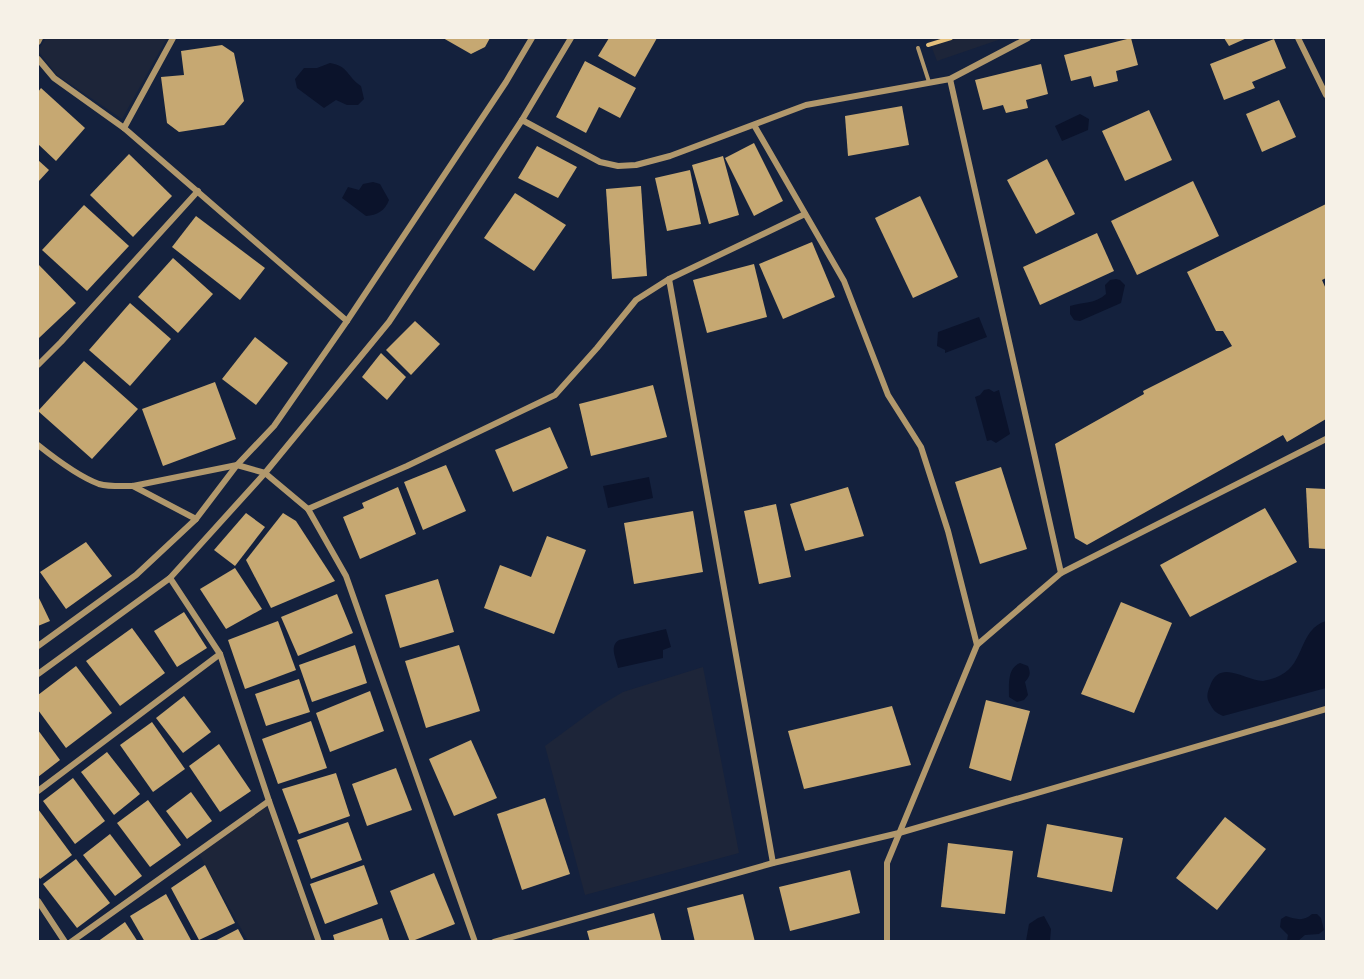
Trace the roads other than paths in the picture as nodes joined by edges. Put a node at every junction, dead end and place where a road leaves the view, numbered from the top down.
1 (40, 38) edge
2 (173, 38) edge
3 (532, 38) edge
4 (571, 38) edge
5 (1028, 38) edge
6 (1298, 38) edge
7 (38, 42) edge
8 (918, 48) road end
9 (38, 59) edge
10 (950, 79) junction
11 (929, 83) junction
12 (1326, 94) edge
13 (522, 120) junction
14 (754, 125) junction
15 (124, 128) junction
16 (198, 191) junction
17 (805, 214) junction
18 (669, 279) junction
19 (347, 321) junction
20 (38, 364) edge
21 (1326, 439) edge
22 (38, 445) edge
23 (237, 465) junction
24 (265, 473) junction
25 (133, 486) junction
26 (308, 509) junction
27 (196, 519) junction
28 (1061, 573) junction
29 (170, 578) junction
30 (977, 645) junction
31 (38, 646) edge
32 (220, 654) junction
33 (38, 674) edge
34 (1326, 709) edge
35 (38, 790) edge
36 (269, 801) junction
37 (899, 833) junction
38 (773, 863) junction
39 (38, 901) edge
40 (65, 942) edge
41 (71, 942) edge
42 (319, 942) edge
43 (475, 942) edge
44 (494, 942) edge
45 (887, 942) edge

1 - 7 street
2 - 15 street
3 - 19 street
4 - 13 street
5 - 10 street
6 - 12 street
8 - 11 lane
9 - 15 street
10 - 11 street
10 - 28 street
11 - 14 street
13 - 14 street
13 - 24 street
14 - 17 street
15 - 16 street
16 - 19 street
16 - 20 street
17 - 18 street
17 - 30 street
18 - 26 street
18 - 38 street
19 - 23 street
21 - 28 street
22 - 25 street
23 - 24 street
23 - 25 street
23 - 27 street
24 - 26 street
24 - 29 street
25 - 27 street
26 - 43 street
27 - 31 street
28 - 30 street
29 - 32 street
29 - 33 street
30 - 37 street
32 - 35 street
32 - 36 street
34 - 37 street
36 - 41 street
36 - 42 street
37 - 38 street
37 - 45 street
38 - 44 street
39 - 40 street

